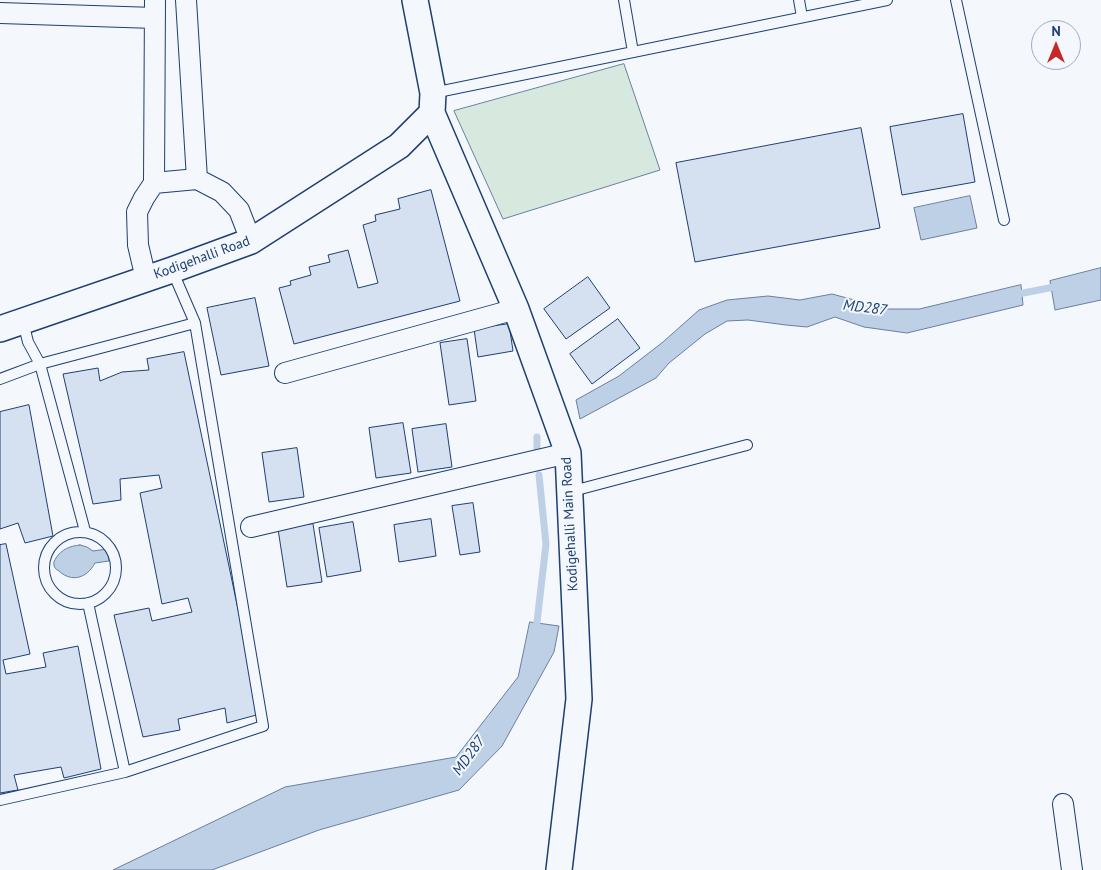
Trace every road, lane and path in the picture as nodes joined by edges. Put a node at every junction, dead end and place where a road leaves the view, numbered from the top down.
1 (186, 0) edge
2 (624, 0) edge
3 (799, 0) edge
4 (887, 0) edge
5 (956, 0) edge
6 (419, 8) edge
7 (155, 9) edge
8 (0, 13) edge
9 (802, 17) junction
10 (633, 52) junction
11 (433, 103) junction
12 (197, 178) junction
13 (154, 183) junction
14 (1004, 220) dead end
15 (251, 241) junction
16 (172, 270) junction
17 (146, 279) junction
18 (516, 309) junction
19 (195, 322) junction
20 (11, 325) edge
21 (40, 364) junction
22 (285, 373) dead end
23 (0, 379) edge
24 (747, 445) dead end
25 (568, 453) junction
26 (569, 492) junction
27 (251, 527) dead end
28 (85, 531) junction
29 (88, 603) junction
30 (125, 772) junction
31 (0, 800) edge
32 (1063, 804) dead end
33 (559, 870) edge
34 (1072, 870) edge

1 - 12 street
2 - 10 lane
3 - 9 lane
4 - 9 lane
5 - 14 lane
6 - 11 street, Kodigehalli Main Road
7 - 8 street
7 - 13 street
9 - 10 lane
10 - 11 lane
11 - 15 street, Kodigehalli Road
11 - 18 street, Kodigehalli Main Road
12 - 13 street
12 - 15 street
13 - 17 street
15 - 16 street, Kodigehalli Road
16 - 17 street, Kodigehalli Road
16 - 19 lane
17 - 20 street, Kodigehalli Road
18 - 22 street
18 - 25 street, Kodigehalli Main Road
19 - 21 lane
19 - 30 lane
20 - 21 lane
21 - 23 lane
21 - 28 lane
24 - 26 lane
25 - 26 street, Kodigehalli Main Road
25 - 27 street
26 - 33 street, Kodigehalli Main Road
28 - 29 lane
28 - 29 lane
29 - 30 lane
30 - 31 lane
32 - 34 street

